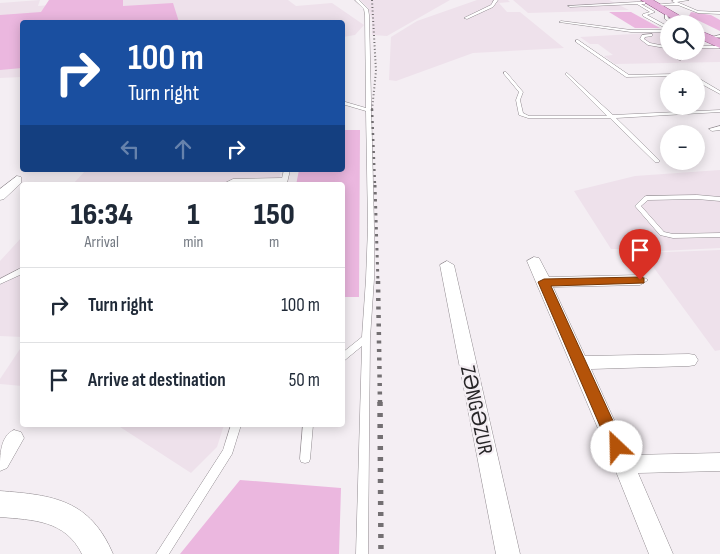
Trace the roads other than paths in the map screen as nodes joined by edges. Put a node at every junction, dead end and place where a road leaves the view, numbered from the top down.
1 (357, 0) edge
2 (496, 0) edge
3 (688, 0) edge
4 (644, 2) edge
5 (678, 4) junction
6 (570, 6) dead end
7 (720, 13) edge
8 (666, 15) edge
9 (671, 15) edge
10 (466, 18) dead end
11 (561, 22) dead end
12 (660, 25) edge
13 (660, 31) edge
14 (705, 33) edge
15 (660, 34) edge
16 (705, 36) edge
17 (719, 41) edge
18 (577, 42) dead end
19 (705, 45) edge
20 (660, 46) edge
21 (505, 73) dead end
22 (567, 74) dead end
23 (660, 75) edge
24 (705, 84) edge
25 (720, 93) edge
26 (345, 103) edge
27 (367, 110) junction
28 (720, 111) edge
29 (610, 117) junction
30 (720, 128) edge
31 (712, 129) dead end
32 (657, 161) dead end
33 (17, 180) dead end
34 (0, 196) edge
35 (720, 199) edge
36 (720, 235) edge
37 (534, 261) dead end
38 (446, 265) dead end
39 (20, 272) edge
40 (640, 280) dead end
41 (0, 282) edge
42 (544, 282) junction
43 (366, 338) junction
44 (345, 356) edge
45 (690, 360) dead end
46 (578, 363) junction
47 (235, 427) edge
48 (308, 427) edge
49 (14, 438) dead end
50 (305, 459) dead end
51 (0, 462) edge
52 (720, 462) edge
53 (624, 464) junction
54 (0, 504) edge
55 (98, 554) edge
56 (162, 554) edge
57 (362, 554) edge
58 (508, 554) edge
59 (661, 554) edge

1 - 27 lane
2 - 10 lane
3 - 5 lane
4 - 5 lane
4 - 6 lane
4 - 8 main road
4 - 9 main road
4 - 12 lane
5 - 7 lane
11 - 13 lane
14 - 17 main road
15 - 20 lane
16 - 17 main road
17 - 19 lane
18 - 23 lane
21 - 29 lane
22 - 29 lane
24 - 25 lane
26 - 27 lane
27 - 43 lane
28 - 29 lane
29 - 32 lane
30 - 31 lane
33 - 34 street
35 - 36 lane
37 - 42 street
38 - 58 street, ZƏNGƏZUR
39 - 41 lane
40 - 42 street
42 - 46 street
43 - 44 lane
43 - 57 lane
45 - 46 street
46 - 53 street
47 - 56 lane
48 - 50 lane
49 - 51 street
52 - 53 street
53 - 59 street
54 - 55 street

